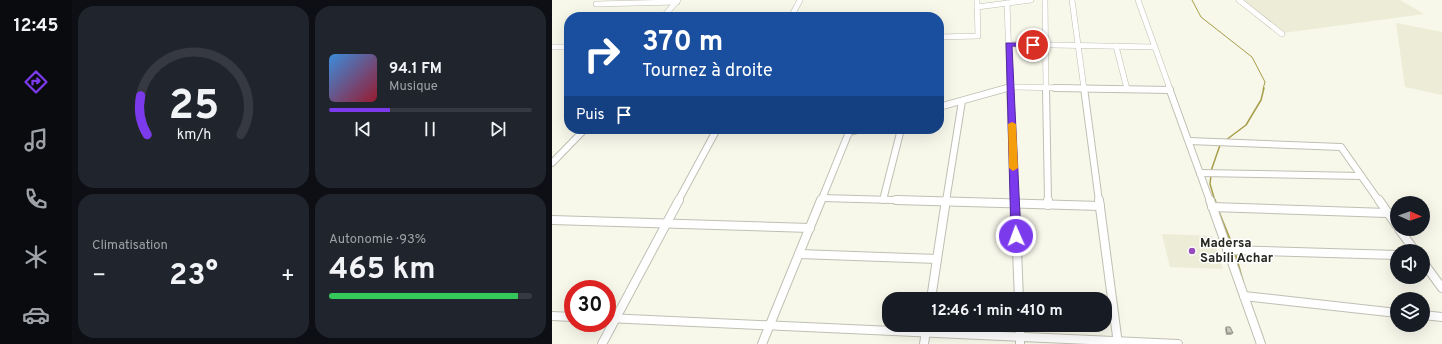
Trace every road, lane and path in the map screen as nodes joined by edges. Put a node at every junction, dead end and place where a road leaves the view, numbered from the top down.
1 (600, 0) edge
2 (800, 0) edge
3 (977, 0) edge
4 (1031, 0) edge
5 (1045, 0) edge
6 (1072, 0) edge
7 (1138, 0) edge
8 (1239, 0) edge
9 (678, 1) edge
10 (1007, 3) junction
11 (977, 7) junction
12 (668, 12) edge
13 (794, 12) edge
14 (1282, 34) dead end
15 (944, 37) edge
16 (1009, 44) junction
17 (1045, 45) junction
18 (1078, 46) junction
19 (1116, 46) junction
20 (564, 47) edge
21 (1155, 47) junction
22 (552, 48) edge
23 (1010, 87) junction
24 (1046, 88) junction
25 (1084, 88) junction
26 (1127, 89) junction
27 (1170, 90) junction
28 (962, 101) junction
29 (944, 106) edge
30 (580, 134) edge
31 (714, 134) edge
32 (848, 134) edge
33 (900, 134) edge
34 (1188, 141) junction
35 (552, 163) edge
36 (1200, 173) junction
37 (1361, 176) junction
38 (822, 198) junction
39 (883, 200) junction
40 (946, 202) junction
41 (1015, 204) junction
42 (1048, 205) junction
43 (1100, 206) junction
44 (1212, 207) junction
45 (1387, 213) junction
46 (1390, 217) edge
47 (552, 220) edge
48 (666, 223) junction
49 (810, 228) junction
50 (1227, 250) junction
51 (799, 254) junction
52 (1390, 255) edge
53 (938, 259) junction
54 (1430, 272) edge
55 (1442, 288) edge
56 (932, 292) edge
57 (1019, 292) edge
58 (1244, 296) junction
59 (616, 309) edge
60 (1390, 312) edge
61 (552, 316) edge
62 (564, 316) edge
63 (1430, 316) edge
64 (616, 318) edge
65 (1442, 318) edge
66 (770, 326) junction
67 (882, 328) edge
68 (606, 332) edge
69 (926, 332) edge
70 (952, 332) edge
71 (1020, 340) edge
72 (1118, 343) edge
73 (602, 344) edge
74 (762, 344) edge
75 (924, 344) edge
76 (1178, 344) edge
77 (1261, 344) edge

1 - 9 street
2 - 13 street
3 - 11 street
4 - 10 street
5 - 17 street
6 - 18 street
7 - 21 street
8 - 14 street
9 - 12 street
10 - 11 street
10 - 16 street
11 - 15 street
16 - 17 street
16 - 23 street
17 - 18 street
17 - 24 street
18 - 19 street
18 - 25 street
19 - 21 street
19 - 26 street
20 - 22 street
21 - 27 street
23 - 24 street
23 - 28 street
23 - 41 street
24 - 25 street
24 - 42 street
25 - 26 street
25 - 43 street
26 - 27 street
27 - 34 street
28 - 29 street
28 - 40 street
30 - 35 street
31 - 48 street
32 - 38 street
33 - 39 street
34 - 36 street
34 - 37 street
36 - 37 street
36 - 44 street
37 - 45 street
38 - 39 street
38 - 49 street
39 - 40 street
40 - 41 street
40 - 53 street
41 - 42 street
41 - 57 street
42 - 43 street
43 - 72 street
44 - 45 street
44 - 50 street
45 - 46 street
47 - 48 street
48 - 49 street
48 - 59 street
49 - 51 street
50 - 52 street
50 - 58 street
51 - 53 street
51 - 66 street
53 - 56 street
54 - 55 street
58 - 60 street
58 - 77 street
61 - 62 street
63 - 65 street
64 - 66 street
66 - 67 street
66 - 74 street
68 - 73 street
69 - 75 street
70 - 71 street
71 - 72 street
72 - 76 street

